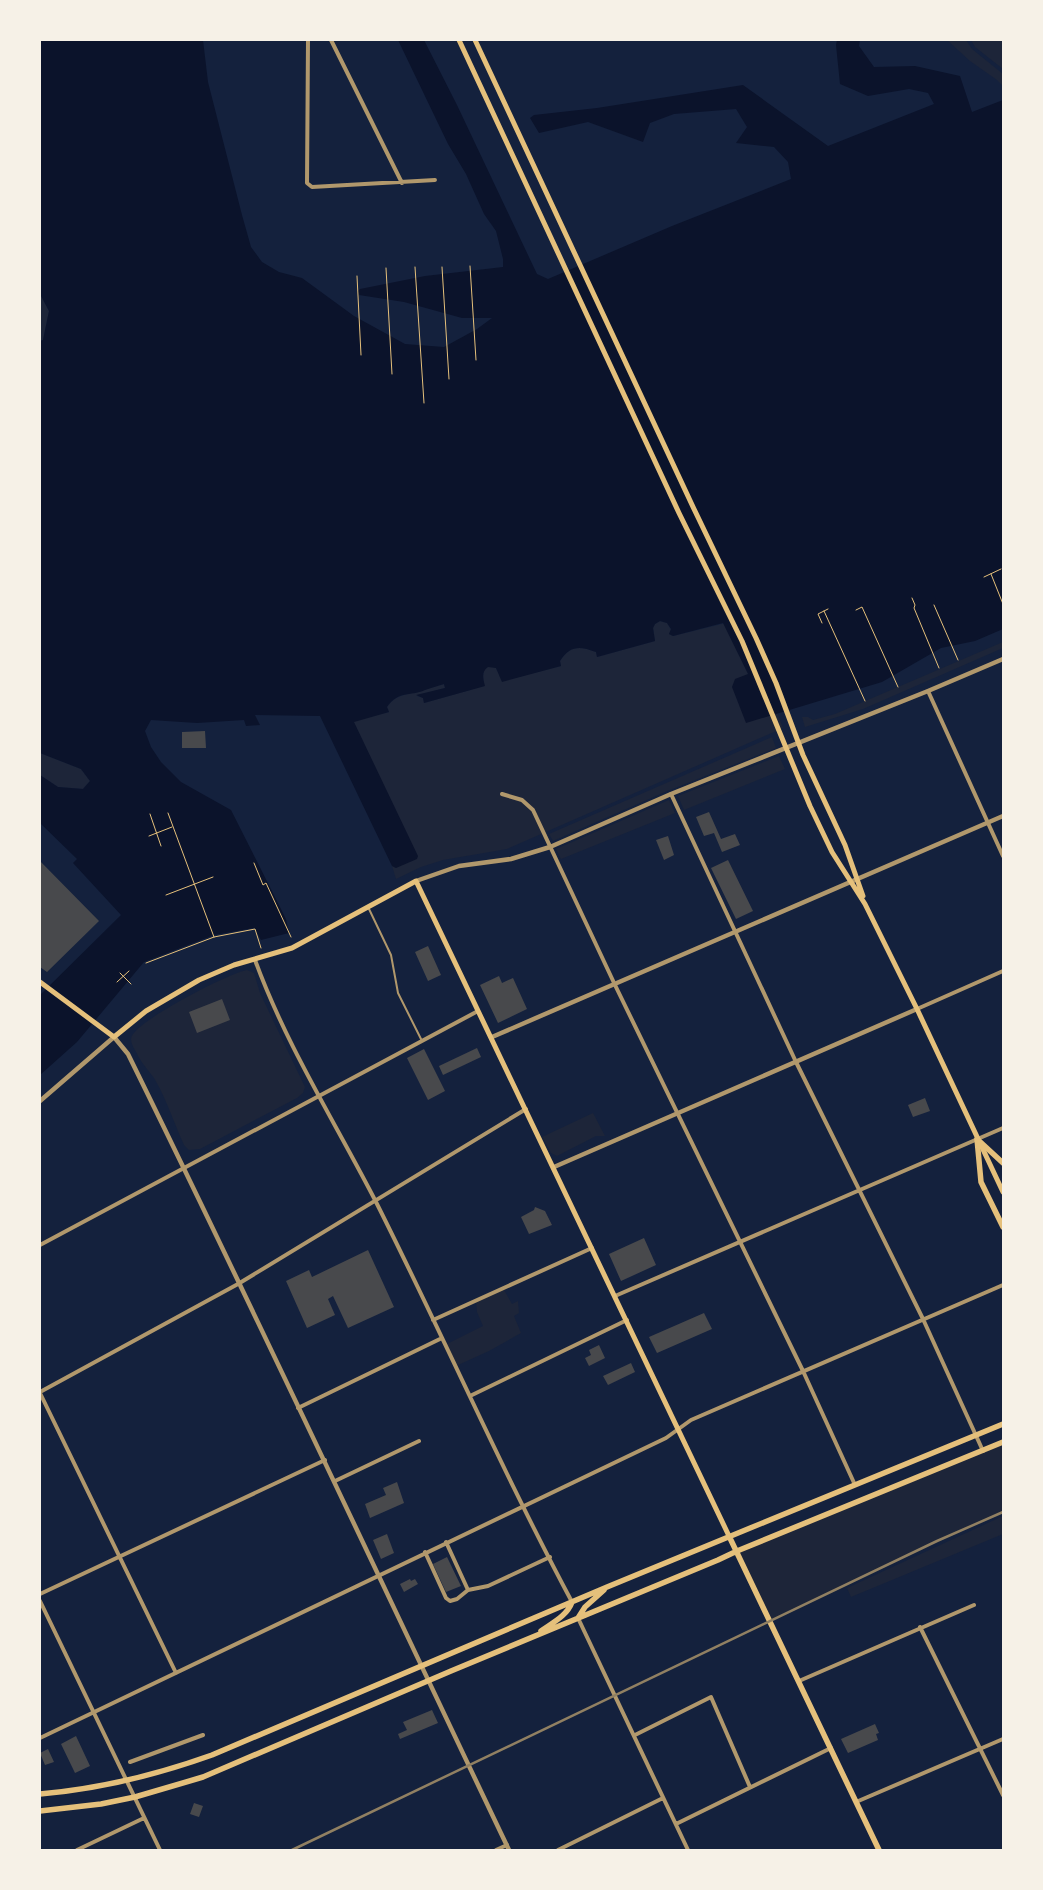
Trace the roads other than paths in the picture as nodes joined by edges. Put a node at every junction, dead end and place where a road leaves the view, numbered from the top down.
1 (308, 40) edge
2 (331, 40) edge
3 (459, 40) edge
4 (475, 40) edge
5 (435, 180) dead end
6 (402, 183) junction
7 (1003, 659) edge
8 (928, 692) junction
9 (502, 794) dead end
10 (671, 794) junction
11 (1003, 816) edge
12 (988, 823) junction
13 (550, 847) junction
14 (1003, 856) edge
15 (416, 881) junction
16 (865, 904) junction
17 (368, 907) junction
18 (736, 932) junction
19 (255, 960) junction
20 (1003, 971) edge
21 (40, 982) edge
22 (615, 985) junction
23 (917, 1009) junction
24 (478, 1011) junction
25 (114, 1037) junction
26 (492, 1037) junction
27 (422, 1042) junction
28 (796, 1062) junction
29 (319, 1097) junction
30 (40, 1101) edge
31 (526, 1109) junction
32 (678, 1113) junction
33 (1003, 1128) edge
34 (977, 1139) junction
35 (1003, 1163) edge
36 (554, 1167) junction
37 (184, 1168) junction
38 (859, 1190) junction
39 (1003, 1192) edge
40 (376, 1201) junction
41 (1003, 1227) edge
42 (740, 1242) junction
43 (40, 1245) edge
44 (592, 1248) junction
45 (238, 1284) junction
46 (1003, 1285) edge
47 (615, 1296) junction
48 (924, 1319) junction
49 (433, 1320) junction
50 (627, 1320) junction
51 (442, 1338) junction
52 (803, 1371) junction
53 (40, 1393) edge
54 (470, 1396) junction
55 (298, 1408) junction
56 (1003, 1424) edge
57 (678, 1429) junction
58 (976, 1436) junction
59 (419, 1441) dead end
60 (1003, 1442) edge
61 (982, 1451) junction
62 (325, 1460) junction
63 (335, 1481) junction
64 (855, 1485) junction
65 (524, 1505) junction
66 (729, 1536) junction
67 (446, 1542) junction
68 (737, 1551) junction
69 (425, 1552) junction
70 (121, 1557) junction
71 (550, 1558) junction
72 (379, 1575) junction
73 (607, 1587) junction
74 (468, 1590) junction
75 (40, 1594) edge
76 (40, 1601) edge
77 (572, 1602) junction
78 (974, 1605) dead end
79 (46, 1615) junction
80 (40, 1618) edge
81 (578, 1618) junction
82 (920, 1627) junction
83 (533, 1637) junction
84 (422, 1666) junction
85 (176, 1673) junction
86 (429, 1681) junction
87 (799, 1681) junction
88 (94, 1713) junction
89 (203, 1735) dead end
90 (635, 1735) junction
91 (40, 1738) edge
92 (1003, 1739) edge
93 (831, 1748) junction
94 (980, 1749) junction
95 (130, 1762) dead end
96 (127, 1781) junction
97 (750, 1787) junction
98 (40, 1794) edge
99 (1003, 1795) edge
100 (135, 1797) junction
101 (663, 1798) junction
102 (856, 1802) junction
103 (40, 1811) edge
104 (144, 1818) junction
105 (676, 1824) junction
106 (508, 1848) edge
107 (77, 1850) edge
108 (160, 1850) edge
109 (496, 1850) edge
110 (558, 1850) edge
111 (688, 1850) edge
112 (879, 1850) edge

1 - 6 street
2 - 6 street
3 - 16 main road
4 - 16 main road
5 - 6 street
7 - 8 street
8 - 10 street
8 - 12 street
9 - 13 street
10 - 13 street
10 - 18 street
11 - 12 street
12 - 14 street
12 - 18 street
13 - 15 street
13 - 22 street
15 - 17 main road
15 - 24 main road
16 - 23 main road
17 - 19 main road
17 - 27 lane
18 - 22 street
18 - 28 street
19 - 25 main road
19 - 29 street
20 - 23 street
21 - 25 main road
22 - 26 street
22 - 32 street
23 - 28 street
23 - 34 main road
24 - 26 main road
24 - 27 street
25 - 30 street
25 - 37 street
26 - 31 main road
27 - 29 street
28 - 32 street
28 - 38 street
29 - 37 street
29 - 40 street
31 - 36 main road
31 - 40 street
32 - 36 street
32 - 42 street
33 - 34 street
34 - 35 main road
34 - 38 street
34 - 39 main road
34 - 41 main road
36 - 44 main road
37 - 43 street
37 - 45 street
38 - 42 street
38 - 48 street
40 - 45 street
40 - 49 street
42 - 47 street
42 - 52 street
44 - 47 main road
44 - 49 street
45 - 53 street
45 - 55 street
46 - 48 street
47 - 50 main road
48 - 52 street
48 - 58 street
49 - 51 street
50 - 54 street
50 - 57 main road
51 - 54 street
51 - 55 street
52 - 57 street
52 - 64 street
53 - 70 street
54 - 65 street
55 - 62 street
56 - 58 main road
57 - 65 street
57 - 66 main road
58 - 61 street
58 - 64 main road
59 - 63 street
60 - 61 main road
61 - 68 main road
62 - 63 street
62 - 70 street
63 - 72 street
64 - 66 main road
65 - 67 street
65 - 71 street
66 - 68 main road
66 - 73 main road
67 - 69 street
67 - 74 street
68 - 81 main road
68 - 87 main road
69 - 72 street
69 - 74 street
70 - 75 street
70 - 85 street
71 - 74 street
71 - 77 street
72 - 84 street
72 - 85 street
73 - 77 main road
73 - 81 main road
76 - 79 street
77 - 83 main road
77 - 84 main road
78 - 82 street
79 - 80 street
79 - 88 street
81 - 83 main road
81 - 90 street
82 - 87 street
82 - 94 street
83 - 86 main road
84 - 86 street
84 - 96 main road
85 - 88 street
86 - 100 main road
86 - 106 street
87 - 93 main road
88 - 91 street
88 - 96 street
89 - 95 street
90 - 97 street
90 - 101 street
92 - 94 street
93 - 97 street
93 - 102 main road
94 - 99 street
94 - 102 street
96 - 98 main road
96 - 100 street
97 - 105 street
100 - 103 main road
100 - 104 street
101 - 105 street
101 - 110 street
102 - 112 main road
104 - 107 street
104 - 108 street
105 - 111 street
106 - 109 street

